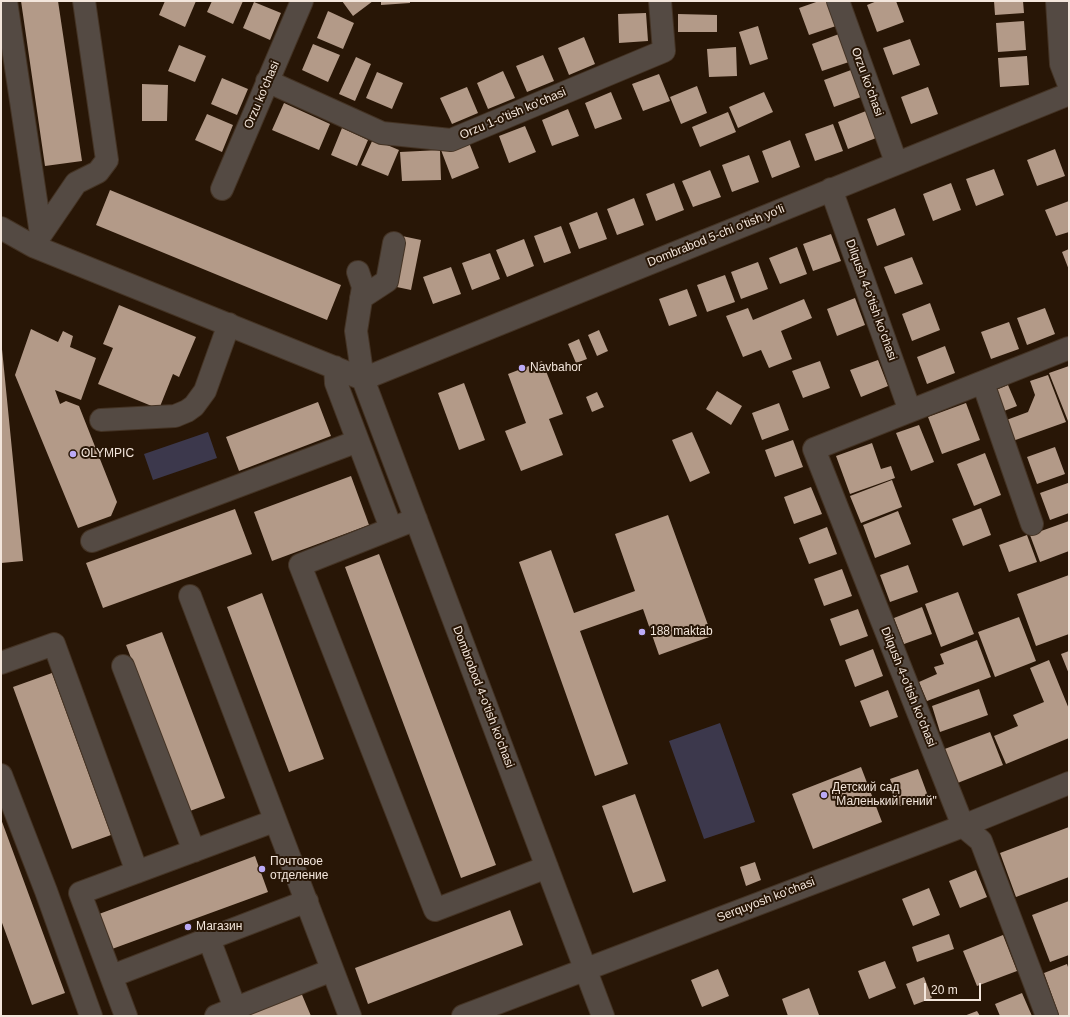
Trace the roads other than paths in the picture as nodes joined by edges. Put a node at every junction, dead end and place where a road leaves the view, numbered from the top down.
1 (6, 1) edge
2 (84, 1) edge
3 (660, 1) edge
4 (838, 1) edge
5 (1057, 1) edge
6 (299, 2) edge
7 (267, 81) junction
8 (1069, 85) edge
9 (1069, 94) edge
10 (896, 162) junction
11 (222, 189) dead end
12 (831, 189) junction
13 (1, 228) edge
14 (37, 240) junction
15 (394, 243) dead end
16 (358, 272) dead end
17 (361, 298) junction
18 (229, 324) junction
19 (1069, 348) edge
20 (335, 367) junction
21 (363, 378) junction
22 (983, 383) junction
23 (910, 411) junction
24 (101, 420) dead end
25 (358, 441) junction
26 (416, 519) junction
27 (1032, 524) dead end
28 (391, 528) junction
29 (92, 541) dead end
30 (190, 596) dead end
31 (1, 663) edge
32 (123, 666) dead end
33 (1, 774) edge
34 (1069, 783) edge
35 (274, 821) junction
36 (963, 826) junction
37 (194, 851) junction
38 (547, 867) junction
39 (137, 872) junction
40 (307, 901) junction
41 (209, 939) junction
42 (585, 969) junction
43 (332, 970) junction
44 (112, 976) junction
45 (225, 1012) edge
46 (91, 1016) edge
47 (126, 1016) edge
48 (350, 1016) edge
49 (463, 1016) edge
50 (603, 1016) edge
51 (1047, 1016) edge

1 - 14 street
2 - 14 street
3 - 7 street, Orzu 1-o'tish ko'chasi
4 - 10 street, Orzu ko'chasi
5 - 8 street
6 - 7 street, Orzu ko'chasi
7 - 11 street, Orzu ko'chasi
9 - 10 street, Dombrabod 5-chi o'tish yo'li
10 - 12 street, Dombrabod 5-chi o'tish yo'li
12 - 21 street, Dombrabod 5-chi o'tish yo'li
12 - 23 street, Dilqush 4-o'tish ko'chasi
13 - 14 street
14 - 18 street
15 - 17 street
16 - 17 street, Dombrobod 4-o'tish ko'chasi
17 - 21 street, Dombrobod 4-o'tish ko'chasi
18 - 20 street
18 - 24 street
19 - 22 street, Dilqush 4-o'tish ko'chasi
20 - 21 street
20 - 25 street
21 - 26 street, Dombrobod 4-o'tish ko'chasi
22 - 23 street, Dilqush 4-o'tish ko'chasi
22 - 27 street
23 - 36 street, Dilqush 4-o'tish ko'chasi
25 - 28 street
25 - 29 street
26 - 28 street
26 - 38 street, Dombrobod 4-o'tish ko'chasi
28 - 38 street
30 - 35 street
31 - 39 street
32 - 37 street
33 - 46 street
34 - 36 street, Serquyosh ko'chasi
35 - 37 street
35 - 40 street
36 - 42 street, Serquyosh ko'chasi
36 - 51 street
37 - 39 street
38 - 42 street, Dombrobod 4-o'tish ko'chasi
39 - 44 street
40 - 41 street
40 - 43 street
41 - 44 street
41 - 45 street
42 - 49 street, Serquyosh ko'chasi
42 - 50 street, Dombrobod 4-o'tish ko'chasi
43 - 45 street
43 - 48 street
44 - 47 street

